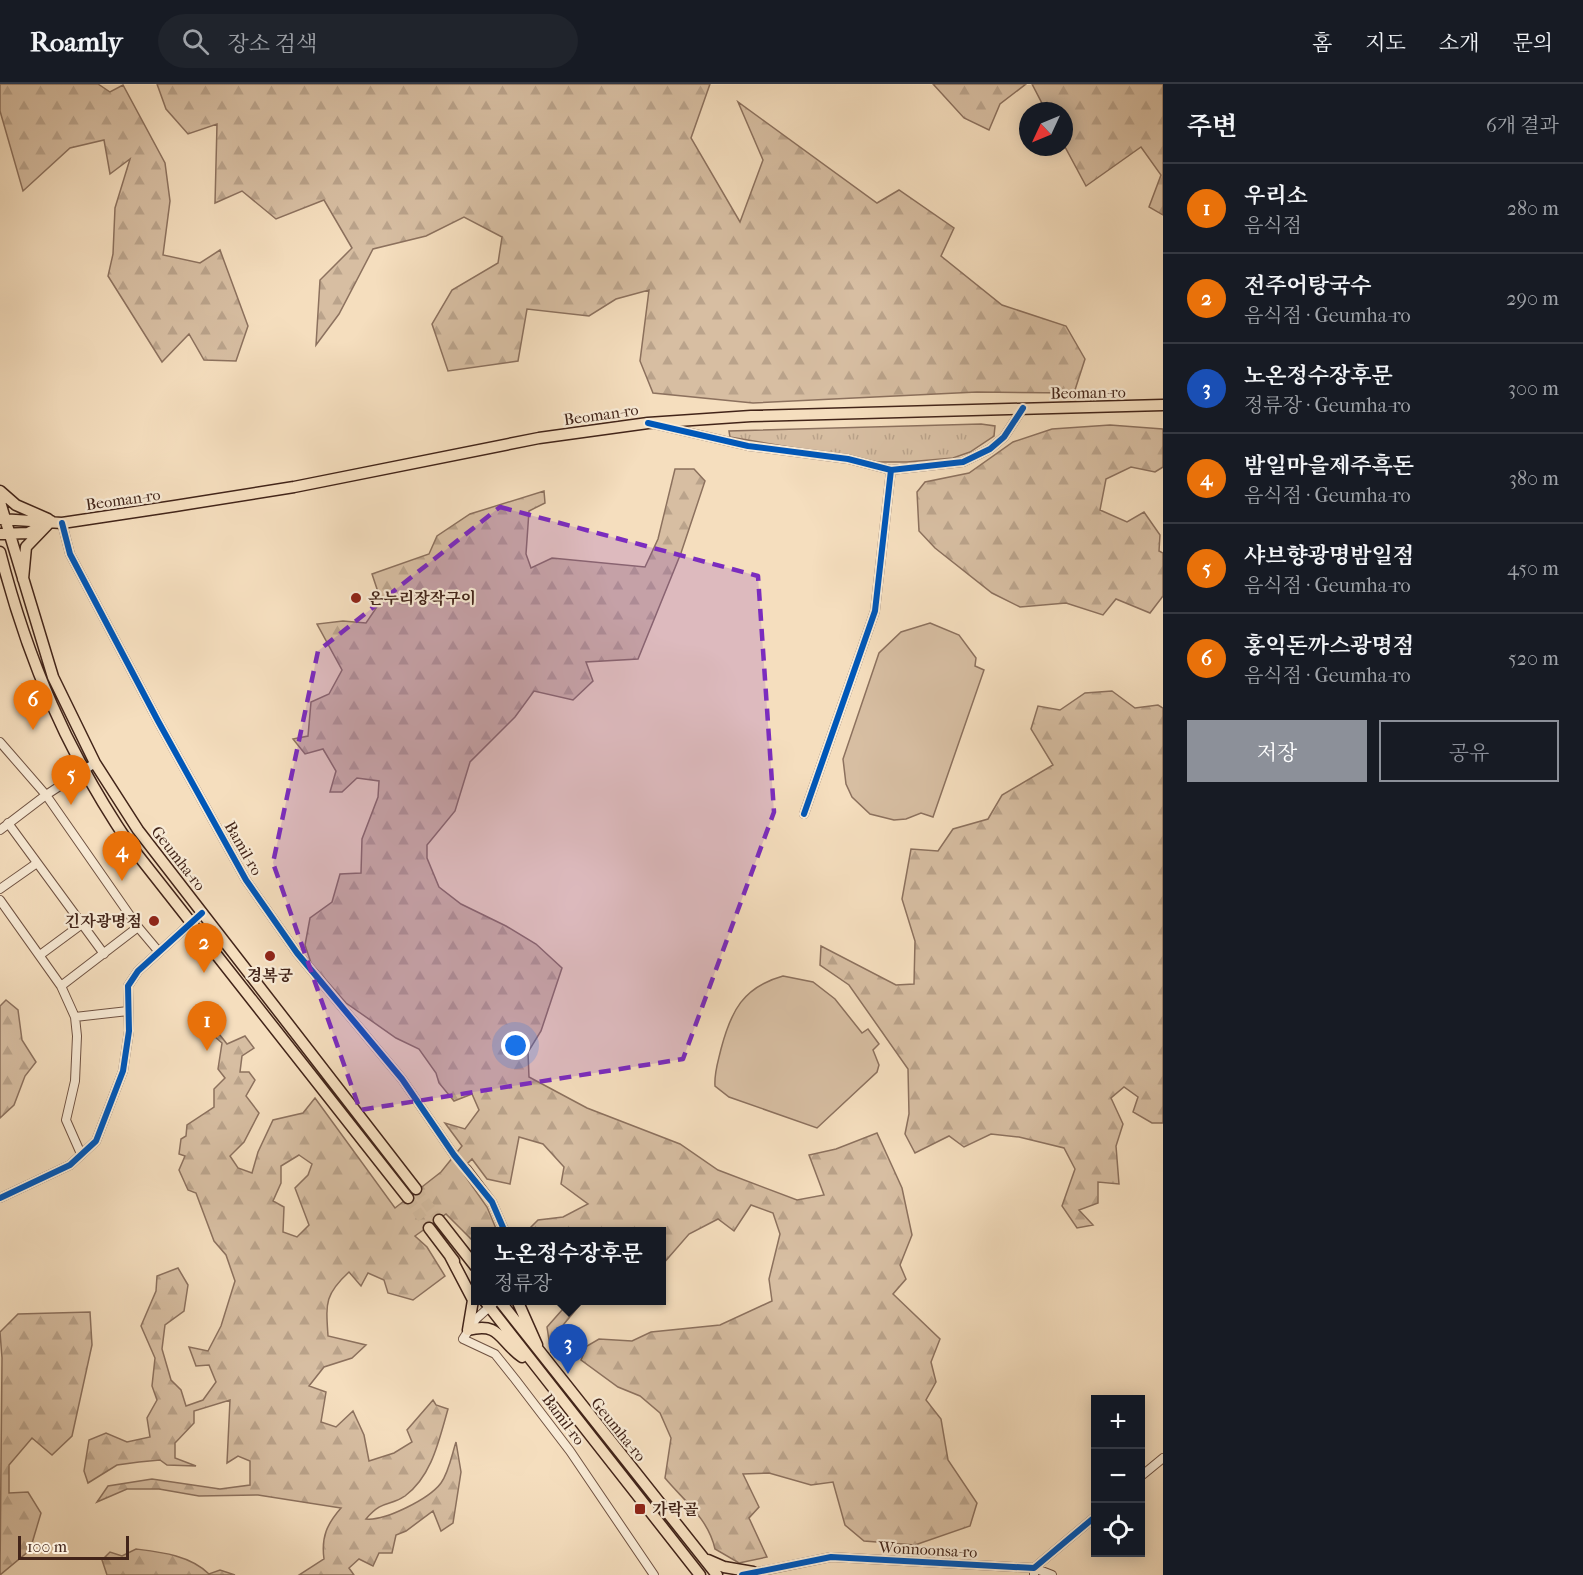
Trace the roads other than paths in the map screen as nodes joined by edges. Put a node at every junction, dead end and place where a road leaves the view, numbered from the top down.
1 (1163, 405) edge
2 (1023, 408) junction
3 (648, 423) junction
4 (891, 470) junction
5 (0, 491) edge
6 (0, 502) edge
7 (3, 519) edge
8 (56, 522) junction
9 (6, 534) edge
10 (0, 552) edge
11 (2, 565) edge
12 (23, 583) junction
13 (0, 742) edge
14 (95, 764) junction
15 (84, 771) junction
16 (46, 795) junction
17 (804, 814) dead end
18 (8, 823) junction
19 (0, 830) edge
20 (37, 863) junction
21 (0, 889) edge
22 (0, 900) edge
23 (202, 913) junction
24 (191, 922) junction
25 (82, 924) junction
26 (138, 927) junction
27 (159, 952) junction
28 (104, 954) junction
29 (40, 955) junction
30 (61, 986) junction
31 (128, 1011) junction
32 (75, 1017) junction
33 (81, 1154) junction
34 (454, 1155) tunnel mouth
35 (467, 1169) tunnel mouth
36 (416, 1189) tunnel mouth
37 (0, 1198) edge
38 (408, 1198) tunnel mouth
39 (440, 1220) tunnel mouth
40 (503, 1227) edge
41 (429, 1228) tunnel mouth
42 (450, 1256) junction
43 (471, 1261) edge
44 (471, 1284) edge
45 (471, 1296) edge
46 (472, 1305) edge
47 (489, 1305) edge
48 (494, 1305) edge
49 (495, 1305) edge
50 (520, 1305) edge
51 (468, 1330) junction
52 (541, 1356) junction
53 (534, 1366) junction
54 (1163, 1458) edge
55 (1145, 1473) edge
56 (1091, 1520) edge
57 (704, 1558) junction
58 (1034, 1571) edge
59 (751, 1574) edge
60 (654, 1575) edge
61 (700, 1575) edge
62 (717, 1575) edge
63 (742, 1575) edge
64 (1052, 1575) edge

1 - 2 main road, Beoman-ro
2 - 3 main road, Beoman-ro
2 - 4 street
3 - 4 street
3 - 8 main road, Beoman-ro
4 - 17 street
5 - 8 main road
6 - 7 main road, Geumha-ro
7 - 8 main road, Beoman-ro
7 - 9 main road, Geumha-ro
8 - 9 main road, Beoman-ro
8 - 12 main road
8 - 34 street, Bamil-ro
9 - 12 main road, Geumha-ro
10 - 11 main road, Geumha-ro
11 - 15 main road, Geumha-ro
12 - 14 main road, Geumha-ro
13 - 16 street
14 - 15 street
14 - 23 main road, Geumha-ro
15 - 16 street
15 - 24 main road, Geumha-ro
16 - 18 street
16 - 26 street
18 - 19 street
18 - 20 street
20 - 21 street
20 - 25 street
22 - 29 street
23 - 24 street
23 - 36 main road, Geumha-ro
24 - 27 street
24 - 38 main road, Geumha-ro
25 - 28 street
25 - 29 street
26 - 27 street
26 - 28 street
27 - 31 street
28 - 30 street
29 - 30 street
30 - 32 street
31 - 32 street
31 - 33 street
32 - 33 street
33 - 37 street
35 - 40 street
39 - 43 main road
41 - 42 main road
42 - 44 main road
42 - 45 main road
46 - 51 main road
47 - 51 street
48 - 53 main road, Geumha-ro
49 - 52 main road, Geumha-ro
50 - 52 main road
51 - 53 main road
51 - 60 street, Bamil-ro
52 - 57 main road, Geumha-ro
53 - 61 main road, Geumha-ro
54 - 55 street
56 - 58 street
57 - 59 main road
57 - 62 main road, Geumha-ro
58 - 59 street, Wonnoonsa-ro
58 - 64 street, Wonnoonsa-ro
59 - 63 street, Wonnoonsa-ro

